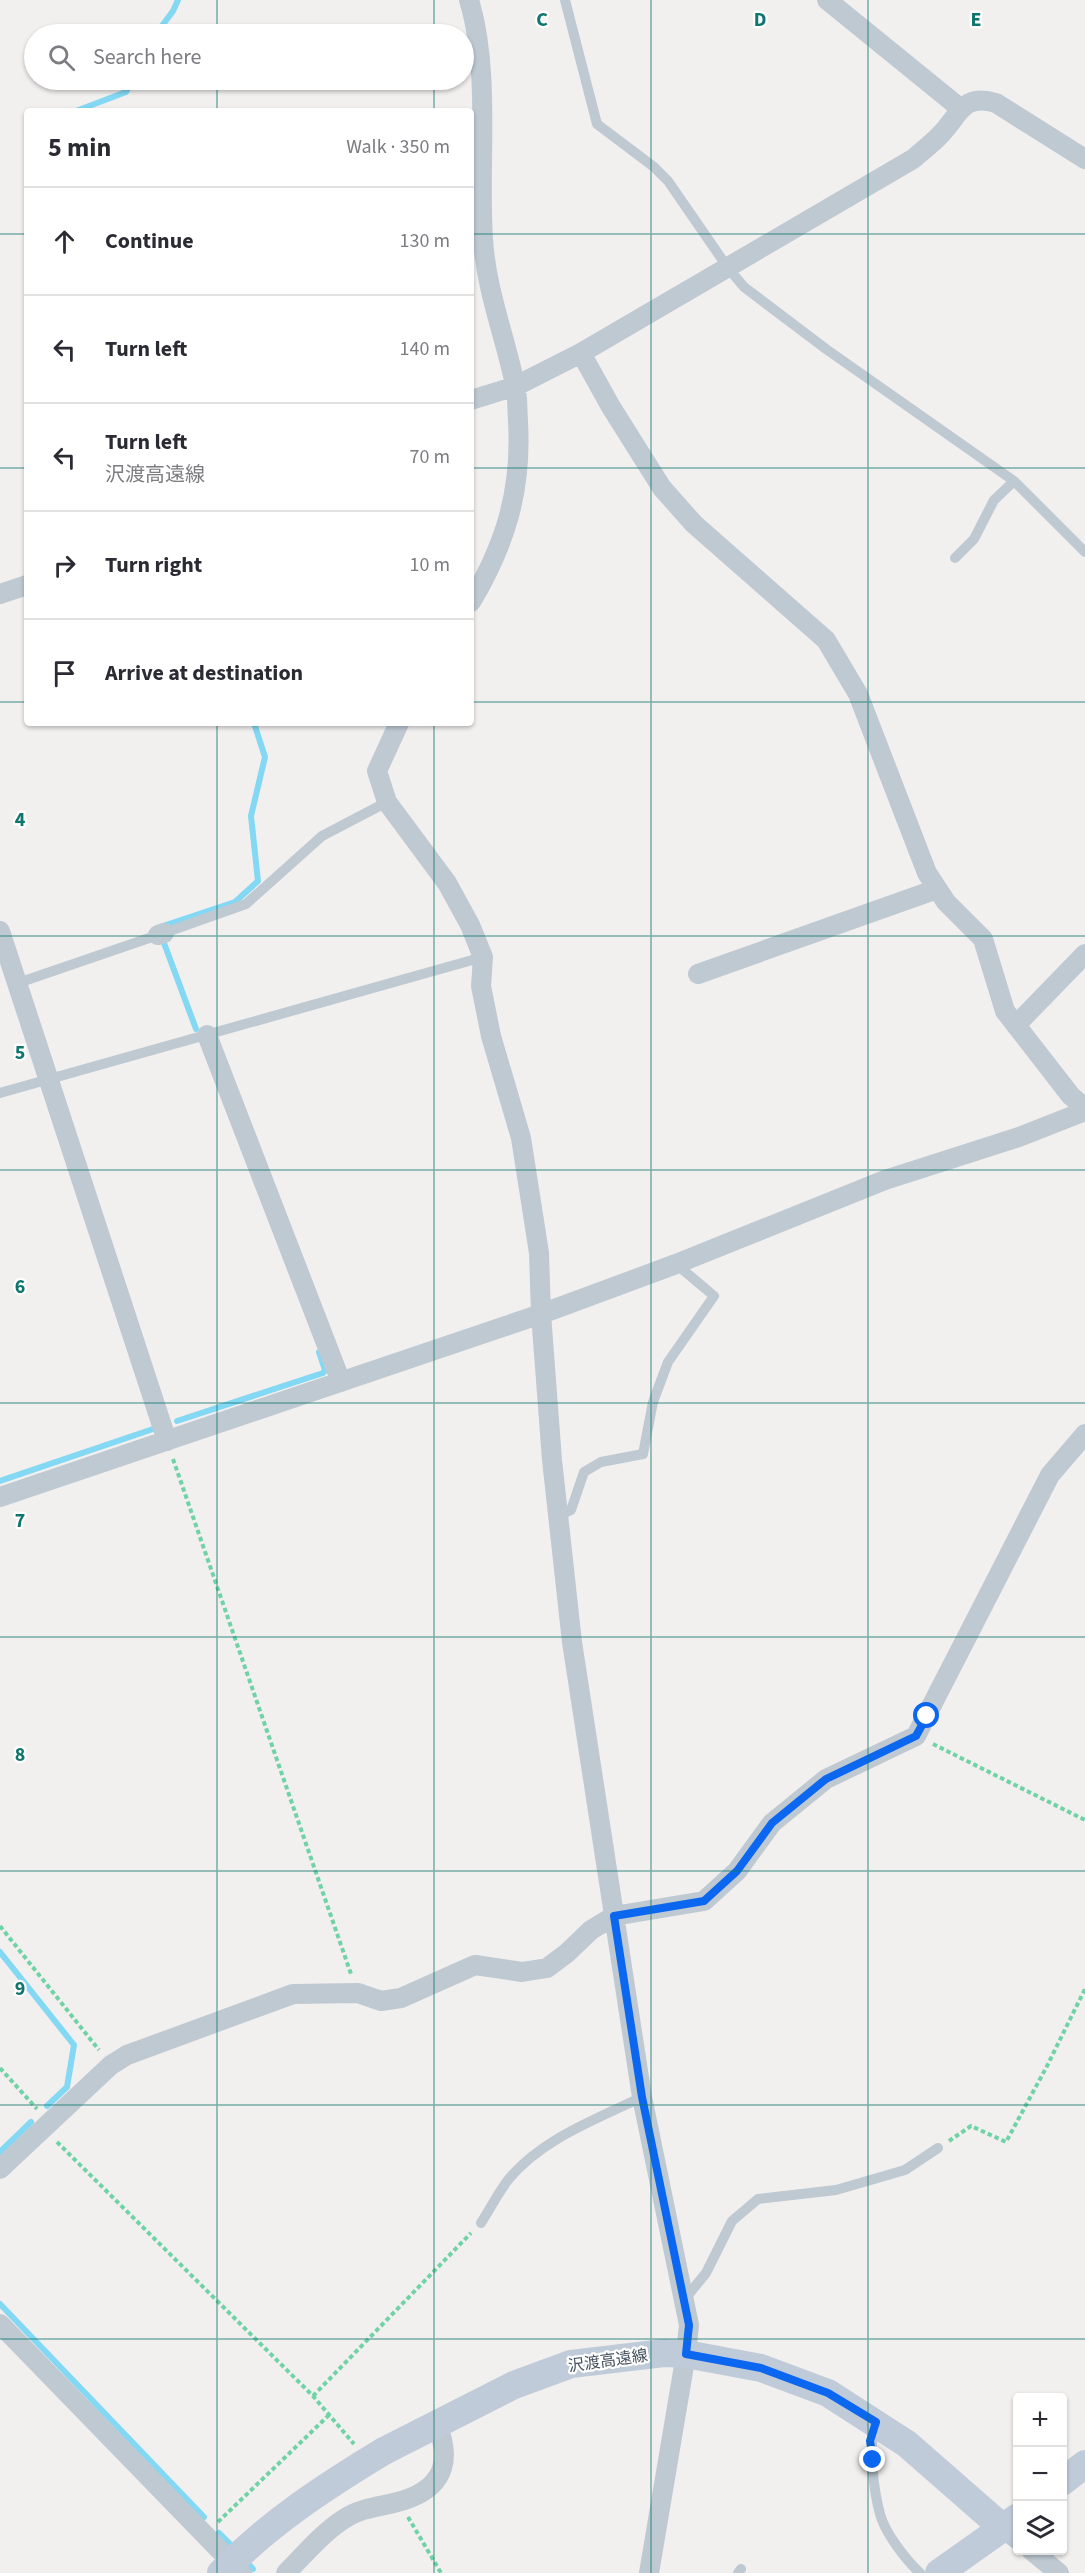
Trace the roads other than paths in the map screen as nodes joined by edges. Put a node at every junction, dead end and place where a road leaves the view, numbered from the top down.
1 (469, 0) edge
2 (565, 0) edge
3 (827, 0) edge
4 (960, 108) junction
5 (1085, 159) edge
6 (728, 268) junction
7 (581, 353) junction
8 (516, 386) junction
9 (474, 399) edge
10 (1014, 481) junction
11 (1085, 552) edge
12 (955, 558) dead end
13 (24, 586) edge
14 (0, 594) edge
15 (474, 596) edge
16 (398, 726) edge
17 (387, 802) junction
18 (937, 889) junction
19 (0, 931) edge
20 (1085, 954) edge
21 (483, 957) junction
22 (698, 974) dead end
23 (18, 983) junction
24 (1016, 1025) junction
25 (207, 1035) junction
26 (50, 1080) junction
27 (0, 1093) edge
28 (1085, 1110) edge
29 (676, 1264) junction
30 (541, 1314) junction
31 (341, 1382) junction
32 (1085, 1434) edge
33 (166, 1441) junction
34 (0, 1497) edge
35 (558, 1516) junction
36 (614, 1916) junction
37 (642, 2097) junction
38 (938, 2148) road end
39 (0, 2169) edge
40 (481, 2223) road end
41 (684, 2300) junction
42 (0, 2324) edge
43 (686, 2354) junction
44 (876, 2422) junction
45 (436, 2423) junction
46 (1085, 2464) edge
47 (1067, 2478) edge
48 (1013, 2528) edge
49 (1037, 2555) edge
50 (221, 2573) edge
51 (242, 2573) edge
52 (286, 2573) edge
53 (649, 2573) edge
54 (920, 2573) edge
55 (939, 2573) edge
56 (1059, 2573) edge

1 - 8 street
2 - 6 lane
3 - 4 street
4 - 5 street
4 - 6 street
6 - 7 street
6 - 10 lane
7 - 8 street
7 - 18 street
8 - 9 street
8 - 15 street
10 - 11 lane
10 - 12 lane
13 - 14 street
16 - 17 street
17 - 21 street
17 - 23 lane
18 - 22 street
18 - 24 street
19 - 23 street
20 - 24 street
21 - 25 lane
21 - 30 street
23 - 26 street
24 - 28 street
25 - 26 lane
25 - 31 street
26 - 27 lane
26 - 33 street
28 - 29 street
29 - 30 street
29 - 35 lane
30 - 31 street
30 - 35 street
31 - 33 street
32 - 36 street
33 - 34 street
35 - 36 street
36 - 37 street
36 - 39 street
37 - 40 lane
37 - 41 street
38 - 41 lane
41 - 43 street
42 - 51 street
43 - 44 main road, 沢渡高遠線
43 - 45 main road, 沢渡高遠線
43 - 53 street
44 - 48 main road, 沢渡高遠線
44 - 54 lane
45 - 50 main road, 沢渡高遠線, bridge
45 - 52 street
46 - 47 main road
48 - 55 main road, 沢渡高遠線
49 - 56 street

